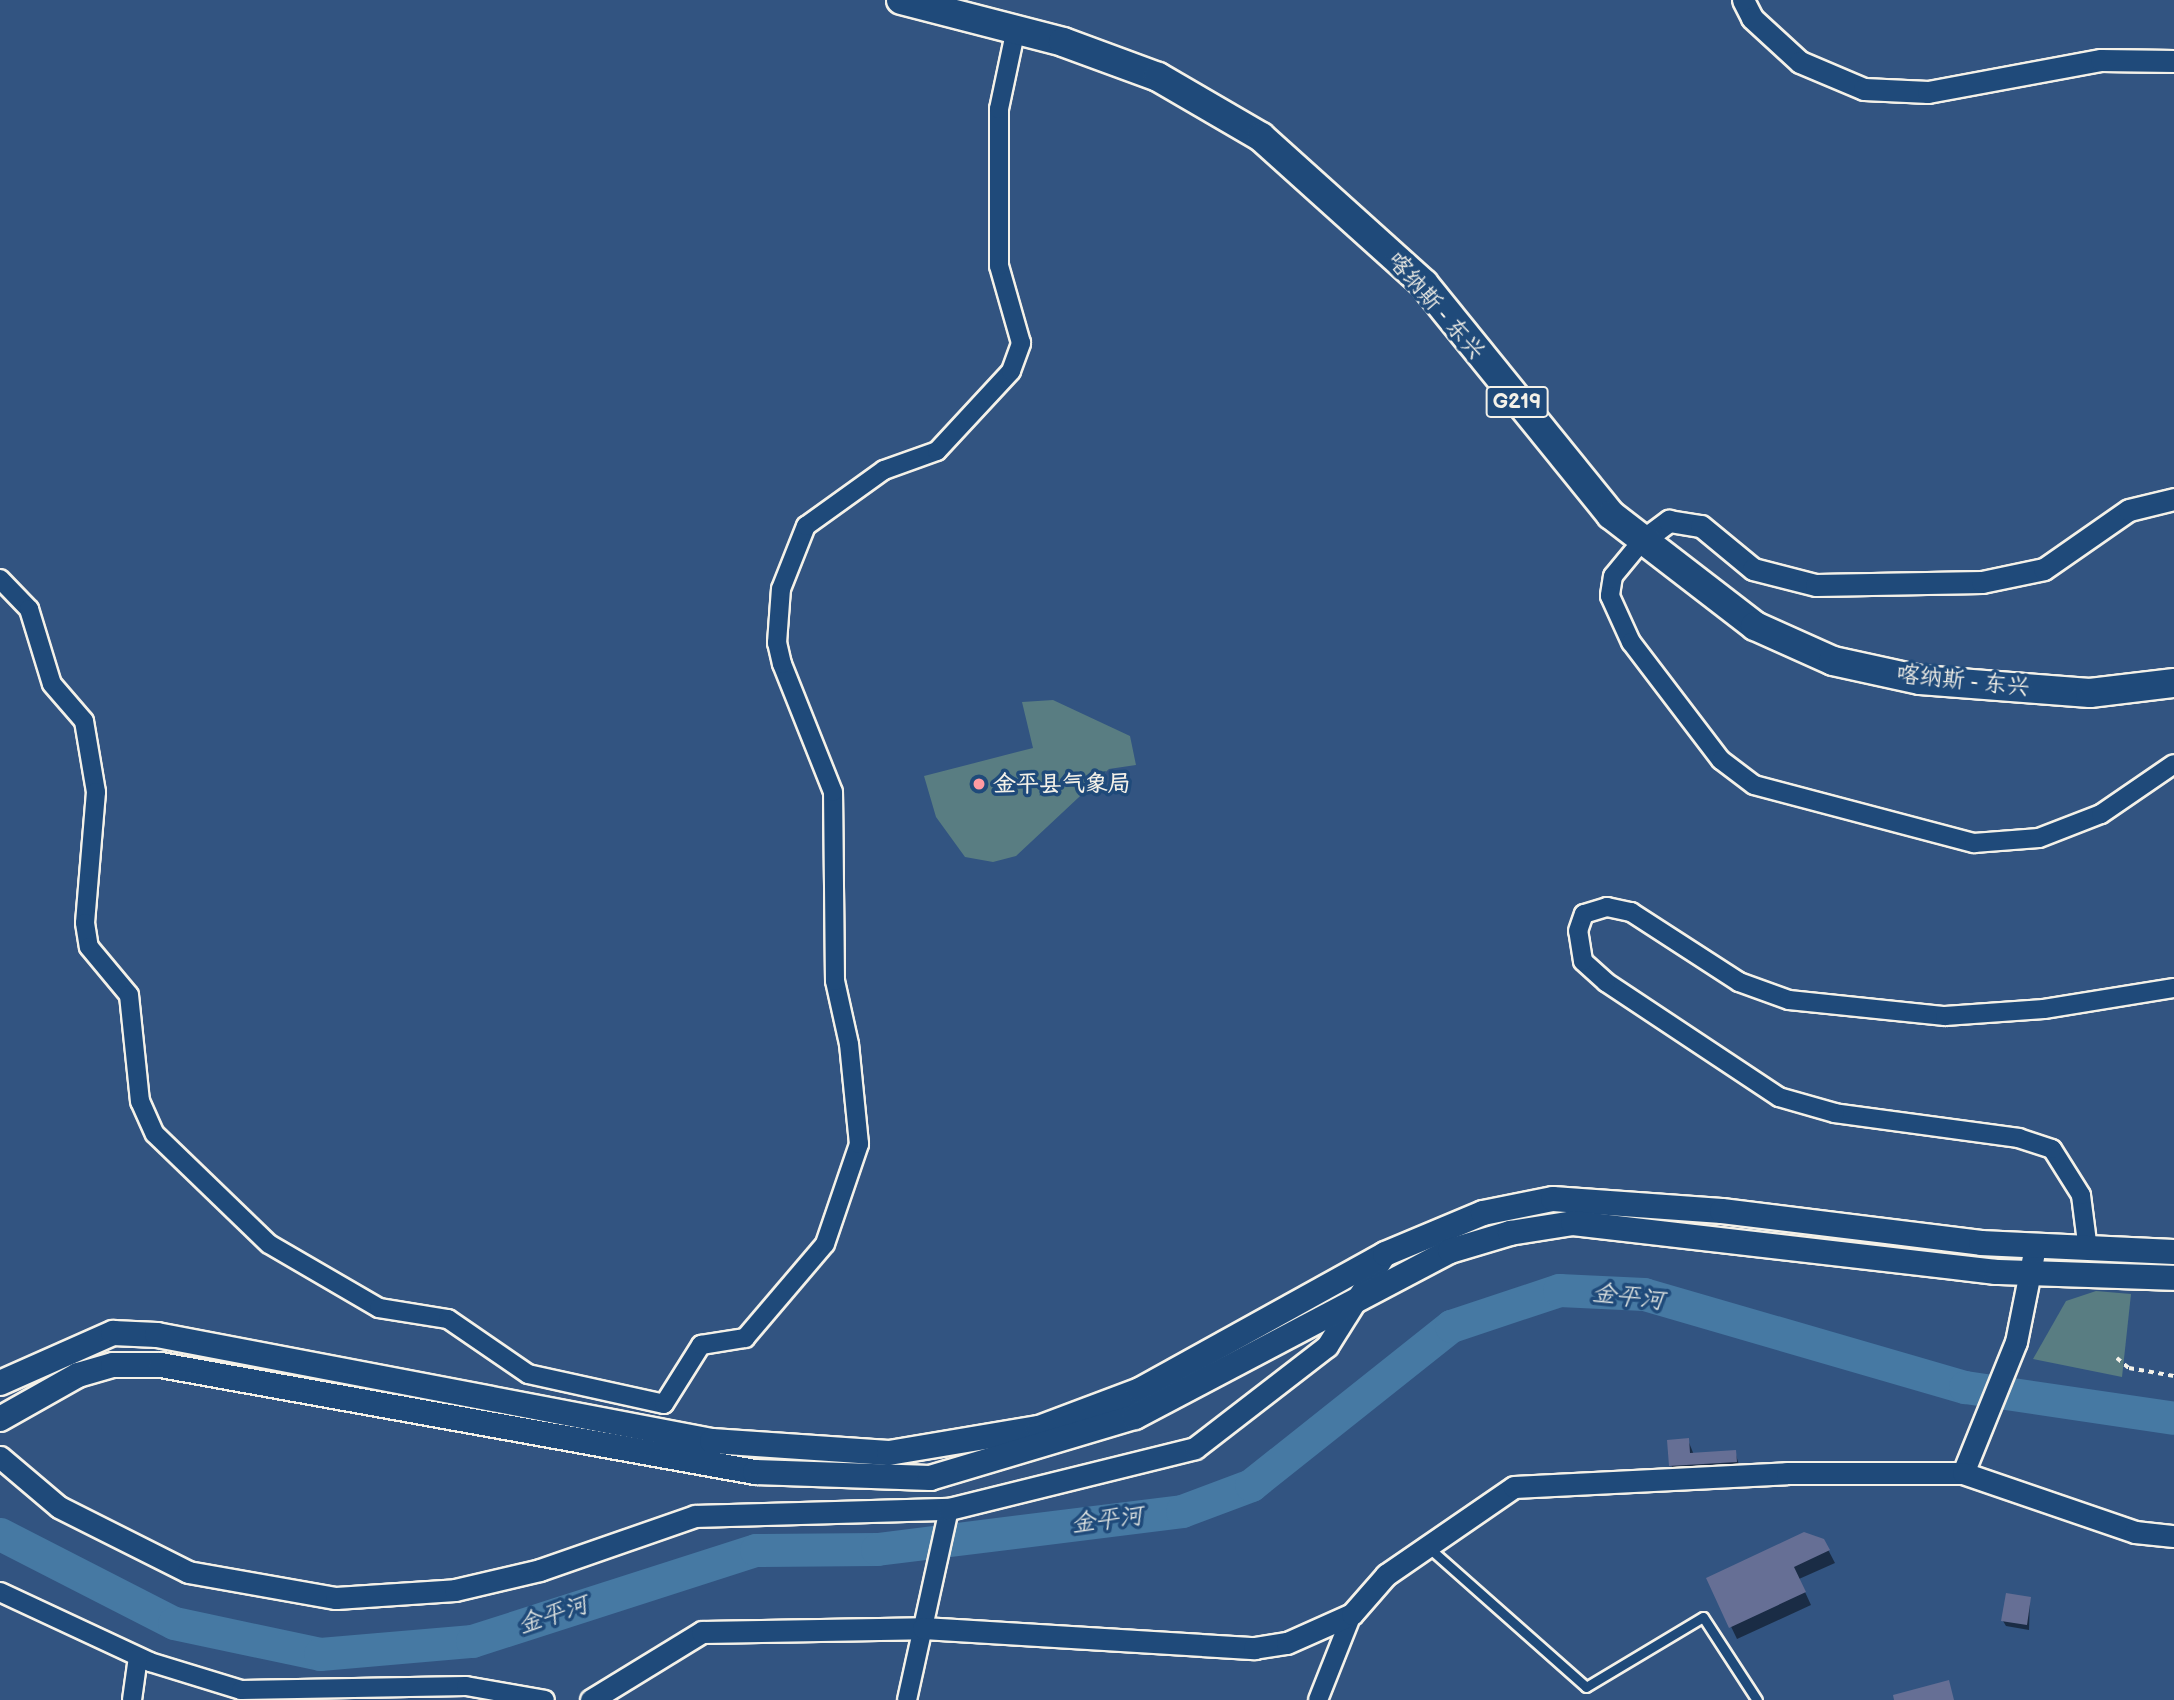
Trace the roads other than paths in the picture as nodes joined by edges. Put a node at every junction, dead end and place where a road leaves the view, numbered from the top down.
1 (901, 0) edge
2 (1743, 0) edge
3 (1016, 28) junction
4 (2174, 61) edge
5 (2174, 499) edge
6 (1642, 541) junction
7 (0, 579) edge
8 (2174, 683) edge
9 (2174, 764) edge
10 (2174, 988) edge
11 (2035, 1247) junction
12 (2088, 1250) junction
13 (2174, 1252) edge
14 (1385, 1254) junction
15 (2174, 1278) edge
16 (1361, 1295) junction
17 (2, 1382) edge
18 (664, 1404) junction
19 (0, 1419) edge
20 (660, 1430) junction
21 (0, 1457) edge
22 (1963, 1473) junction
23 (949, 1509) junction
24 (2174, 1536) edge
25 (1427, 1546) junction
26 (0, 1591) edge
27 (1352, 1614) junction
28 (923, 1628) junction
29 (138, 1657) junction
30 (132, 1700) edge
31 (545, 1700) edge
32 (591, 1700) edge
33 (907, 1700) edge
34 (1318, 1700) edge
35 (1757, 1700) edge

1 - 3 highway, 喀纳斯 - 东兴 / G219
2 - 4 street
3 - 6 highway, 喀纳斯 - 东兴 / G219
3 - 18 street
5 - 6 street
6 - 8 highway, 喀纳斯 - 东兴 / G219
6 - 9 street
7 - 18 street
10 - 12 street
11 - 12 main road
11 - 14 main road
11 - 22 street
12 - 13 main road
14 - 16 street
14 - 20 main road
15 - 16 main road
16 - 19 main road
16 - 23 street
17 - 20 main road
18 - 20 street
21 - 23 street
22 - 24 street
22 - 25 street
23 - 28 street
25 - 27 street
25 - 35 lane
26 - 29 street
27 - 28 street
27 - 34 street
28 - 32 street
28 - 33 street
29 - 30 street
29 - 31 street

